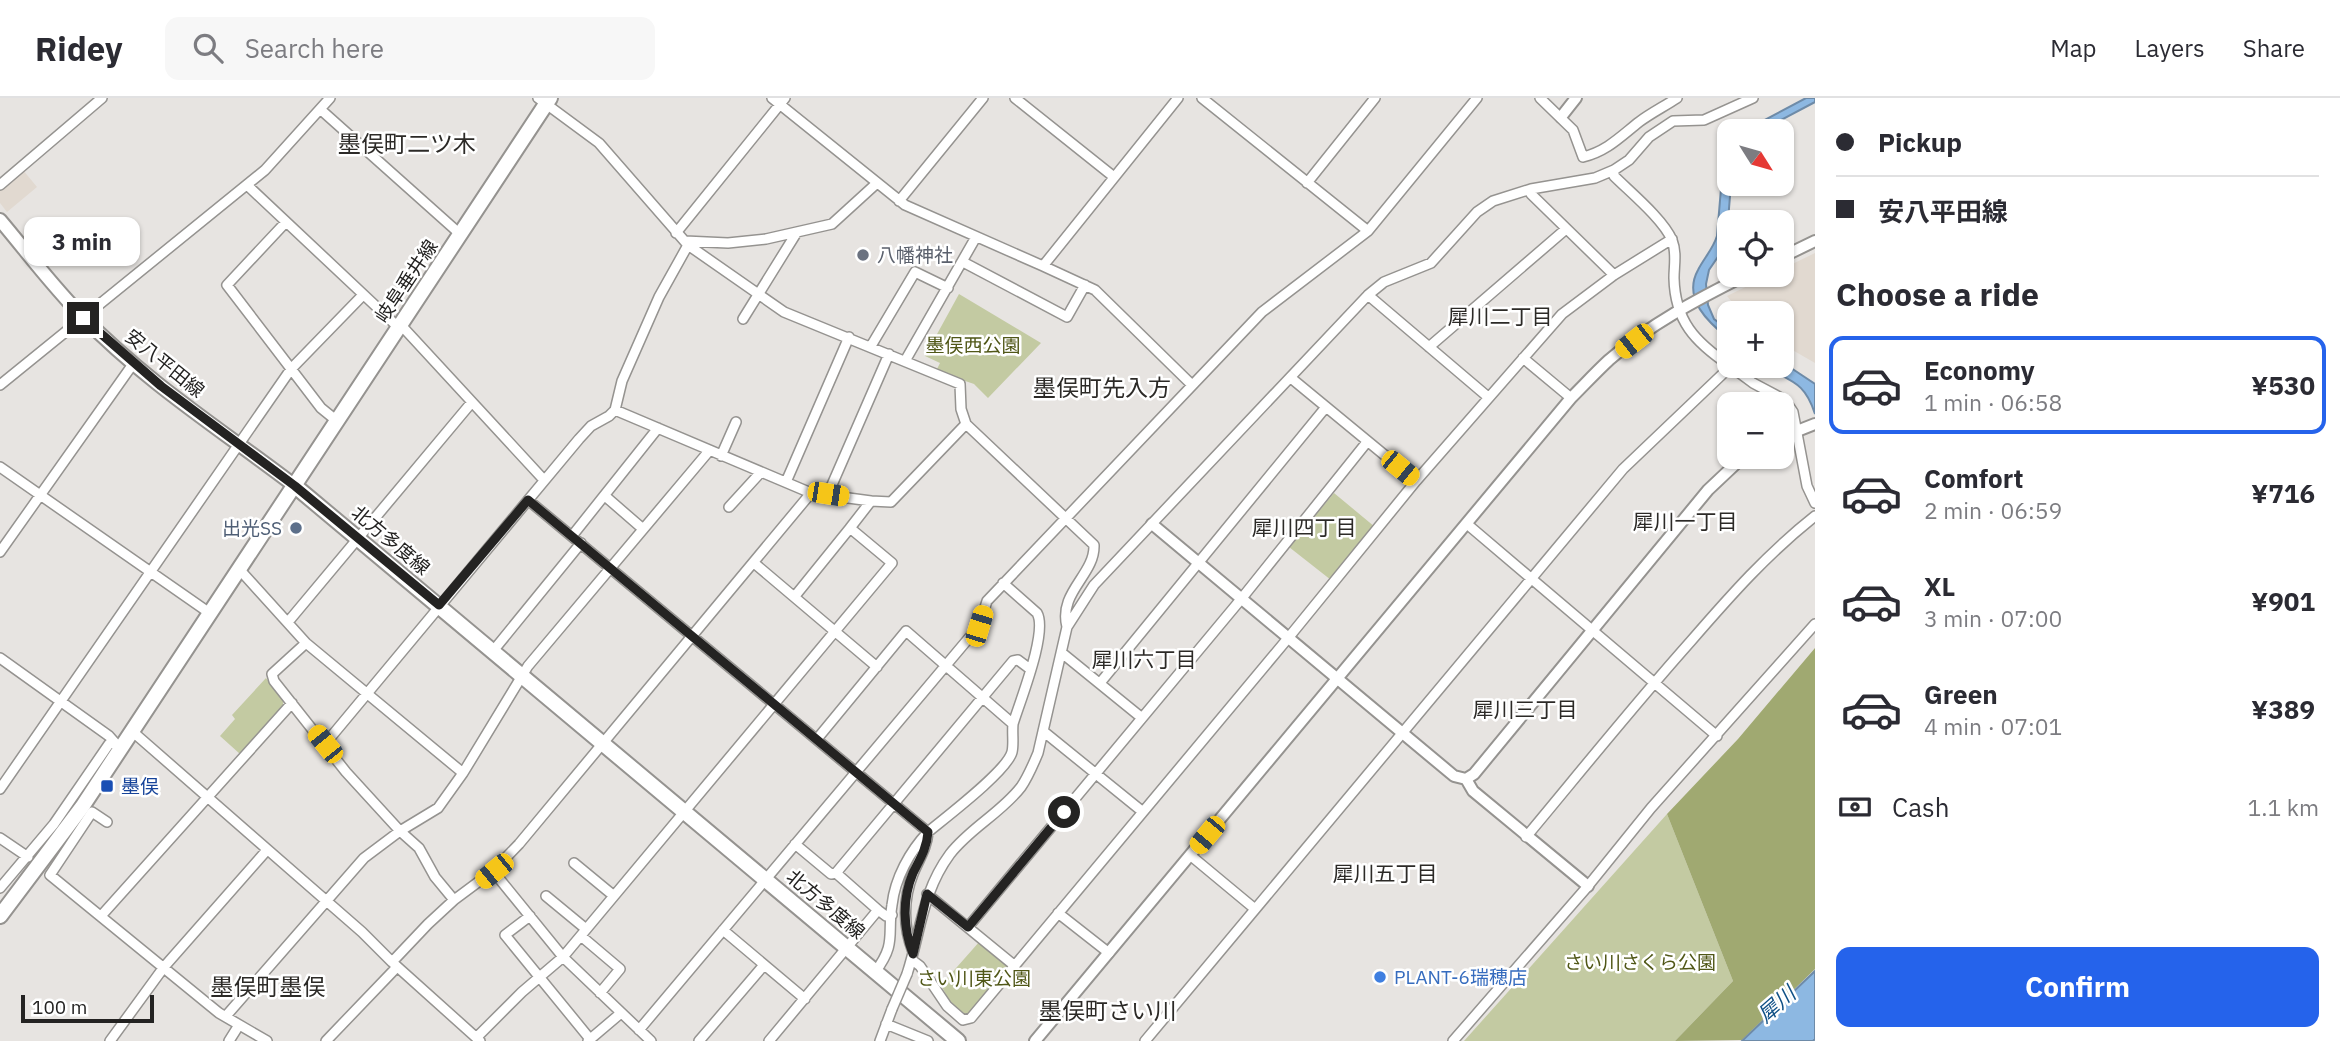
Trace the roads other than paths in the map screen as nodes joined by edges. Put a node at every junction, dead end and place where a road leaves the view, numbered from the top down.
1 (102, 98) edge
2 (330, 98) edge
3 (984, 98) edge
4 (1015, 98) edge
5 (1178, 98) edge
6 (1202, 98) edge
7 (1375, 98) edge
8 (1477, 98) edge
9 (1540, 98) edge
10 (1576, 98) edge
11 (1677, 98) edge
12 (1753, 98) edge
13 (544, 100) edge
14 (779, 100) edge
15 (320, 109) junction
16 (1561, 117) junction
17 (1614, 170) junction
18 (1114, 177) junction
19 (877, 183) junction
20 (1307, 183) junction
21 (0, 185) edge
22 (247, 185) junction
23 (1531, 189) junction
24 (900, 201) junction
25 (0, 220) edge
26 (286, 222) junction
27 (1566, 229) junction
28 (1367, 231) junction
29 (797, 232) junction
30 (676, 233) junction
31 (460, 234) junction
32 (976, 237) junction
33 (1672, 239) junction
34 (1815, 241) edge
35 (686, 243) junction
36 (1794, 251) edge
37 (963, 262) junction
38 (1043, 266) junction
39 (1614, 275) junction
40 (1085, 285) junction
41 (1722, 287) edge
42 (948, 288) junction
43 (758, 295) junction
44 (1368, 295) junction
45 (362, 296) junction
46 (1684, 307) junction
47 (83, 318) junction
48 (743, 319) dead end
49 (399, 326) junction
50 (849, 337) junction
51 (871, 346) junction
52 (1429, 347) junction
53 (889, 354) junction
54 (1717, 357) edge
55 (1523, 358) junction
56 (905, 361) junction
57 (133, 364) junction
58 (291, 369) junction
59 (1290, 378) junction
60 (1718, 378) edge
61 (1747, 378) edge
62 (0, 385) edge
63 (1192, 385) junction
64 (1488, 397) junction
65 (1571, 398) junction
66 (471, 402) junction
67 (1326, 408) junction
68 (615, 410) junction
69 (337, 421) junction
70 (736, 422) dead end
71 (966, 424) junction
72 (1815, 424) edge
73 (658, 428) junction
74 (1800, 428) junction
75 (1794, 431) edge
76 (1367, 442) junction
77 (238, 445) junction
78 (709, 451) junction
79 (722, 456) junction
80 (0, 467) edge
81 (1730, 469) edge
82 (761, 472) junction
83 (544, 480) junction
84 (1416, 481) junction
85 (786, 482) junction
86 (295, 486) junction
87 (811, 492) junction
88 (828, 494) junction
89 (40, 495) junction
90 (605, 496) junction
91 (528, 500) junction
92 (871, 500) junction
93 (1815, 503) edge
94 (729, 507) dead end
95 (1815, 516) edge
96 (1064, 518) junction
97 (1152, 524) junction
98 (1466, 524) junction
99 (850, 528) junction
100 (643, 529) junction
101 (572, 536) junction
102 (357, 538) junction
103 (581, 543) junction
104 (0, 552) edge
105 (1198, 562) junction
106 (754, 563) junction
107 (611, 568) junction
108 (240, 570) junction
109 (150, 572) junction
110 (1532, 578) junction
111 (1003, 583) junction
112 (795, 596) junction
113 (1242, 598) junction
114 (439, 605) junction
115 (211, 614) junction
116 (288, 622) junction
117 (1815, 624) edge
118 (1067, 626) junction
119 (1594, 630) junction
120 (834, 631) junction
121 (692, 635) junction
122 (1289, 637) junction
123 (306, 643) junction
124 (493, 651) junction
125 (1062, 653) junction
126 (0, 658) edge
127 (946, 665) junction
128 (877, 667) junction
129 (1030, 668) junction
130 (522, 676) junction
131 (1338, 679) junction
132 (1655, 681) junction
133 (1100, 682) junction
134 (366, 694) junction
135 (983, 697) junction
136 (60, 701) junction
137 (292, 703) junction
138 (774, 704) junction
139 (1142, 718) junction
140 (1013, 724) junction
141 (1043, 731) junction
142 (133, 732) junction
143 (1403, 732) junction
144 (1717, 736) junction
145 (817, 739) junction
146 (602, 743) junction
147 (325, 744) junction
148 (118, 745) junction
149 (857, 771) junction
150 (463, 773) junction
151 (1096, 774) junction
152 (1466, 779) junction
153 (0, 789) edge
154 (208, 796) junction
155 (895, 803) junction
156 (685, 811) junction
157 (1143, 812) junction
158 (107, 822) dead end
159 (400, 831) junction
160 (928, 832) junction
161 (1526, 837) junction
162 (0, 838) edge
163 (795, 844) junction
164 (267, 850) junction
165 (1190, 855) junction
166 (27, 857) junction
167 (574, 863) dead end
168 (494, 871) junction
169 (836, 873) junction
170 (766, 880) junction
171 (1588, 886) junction
172 (0, 888) edge
173 (927, 894) junction
174 (546, 896) dead end
175 (614, 896) junction
176 (454, 900) junction
177 (326, 901) junction
178 (1255, 909) junction
179 (878, 911) junction
180 (1058, 913) junction
181 (892, 915) junction
182 (0, 916) edge
183 (101, 916) junction
184 (530, 916) junction
185 (968, 927) junction
186 (723, 930) junction
187 (583, 933) junction
188 (848, 947) junction
189 (1109, 953) junction
190 (563, 957) junction
191 (913, 957) junction
192 (394, 965) junction
193 (764, 965) junction
194 (1015, 966) junction
195 (164, 967) junction
196 (875, 972) junction
197 (540, 978) junction
198 (600, 993) junction
199 (805, 999) junction
200 (621, 1013) junction
201 (226, 1016) junction
202 (886, 1024) junction
203 (239, 1025) junction
204 (639, 1030) junction
205 (479, 1040) edge
206 (589, 1040) edge
207 (110, 1041) edge
208 (229, 1041) edge
209 (267, 1041) edge
210 (326, 1041) edge
211 (651, 1041) edge
212 (699, 1041) edge
213 (769, 1041) edge
214 (880, 1041) edge
215 (928, 1041) edge
216 (958, 1041) edge
217 (1035, 1041) edge
218 (1145, 1041) edge
219 (1453, 1041) edge

1 - 21 street
2 - 15 street
3 - 24 street
4 - 18 street
5 - 18 street
6 - 20 street
7 - 20 street
8 - 28 street
9 - 16 street
10 - 16 street
11 - 16 street
12 - 17 street
13 - 30 street
13 - 31 main road, 岐阜垂井線
14 - 19 street
14 - 30 street
15 - 22 street
15 - 31 street
17 - 23 street
17 - 33 street
18 - 38 street
19 - 24 street
19 - 29 street
20 - 28 street
22 - 26 street
22 - 47 street
23 - 27 street
23 - 44 street
24 - 32 street
25 - 47 main road, 安八平田線
26 - 45 street
26 - 58 street
27 - 39 street
27 - 52 street
28 - 63 street
29 - 35 street
29 - 43 street
30 - 35 street
31 - 49 main road, 岐阜垂井線
32 - 37 street
32 - 38 street
33 - 39 street
33 - 46 street
34 - 36 street
35 - 43 street
35 - 68 street
37 - 40 street
37 - 42 street
38 - 40 street
39 - 55 street
40 - 63 street
41 - 46 street
42 - 51 street
42 - 56 street
43 - 48 street
43 - 50 street
44 - 52 street
44 - 59 street
45 - 49 street
45 - 58 street
46 - 54 street
46 - 65 street
47 - 57 main road, 安八平田線
47 - 62 street
49 - 66 street
49 - 69 main road, 岐阜垂井線
50 - 51 street
50 - 85 street
51 - 53 street
52 - 64 street
53 - 56 street
53 - 88 street
55 - 64 street
55 - 65 street
56 - 71 street
57 - 77 main road, 安八平田線
57 - 89 street
58 - 69 street
58 - 77 street
59 - 67 street
59 - 97 street
60 - 110 street
61 - 74 street
63 - 96 street
64 - 84 street
65 - 98 street
66 - 83 street
66 - 102 street
67 - 76 street
67 - 105 street
68 - 73 street
68 - 83 street
69 - 86 main road, 岐阜垂井線
70 - 79 street
71 - 92 street
71 - 96 street
72 - 74 street
73 - 78 street
73 - 90 street
74 - 75 street
74 - 93 street
76 - 84 street
76 - 113 street
77 - 86 main road, 安八平田線
77 - 109 street
78 - 79 street
78 - 100 street
79 - 82 street
80 - 89 street
81 - 119 street
82 - 85 street
82 - 94 street
83 - 91 street
84 - 122 street
85 - 87 street
86 - 102 main road, 北方多度線
86 - 108 main road
87 - 88 street
87 - 106 street
88 - 92 street
89 - 104 street
89 - 109 street
90 - 100 street
90 - 101 street
91 - 101 street
91 - 114 street
92 - 99 street
95 - 132 street
96 - 111 street
96 - 118 street
97 - 105 street
97 - 118 street
98 - 110 street
98 - 131 street
99 - 112 street
99 - 120 street
100 - 107 street
101 - 103 street
102 - 114 main road, 北方多度線
102 - 116 street
103 - 107 street
103 - 124 street
105 - 113 street
105 - 133 street
106 - 112 street
106 - 121 street
107 - 121 street
107 - 130 street
108 - 115 main road
108 - 116 street
109 - 115 street
109 - 136 street
110 - 119 street
110 - 143 street
111 - 127 street
111 - 129 street
112 - 120 street
113 - 122 street
113 - 139 street
114 - 124 main road, 北方多度線
114 - 134 street
115 - 142 main road
116 - 123 street
117 - 144 street
118 - 125 street
119 - 132 street
119 - 152 street
120 - 128 street
120 - 138 street
121 - 138 street
121 - 146 street
122 - 131 street
122 - 157 street
123 - 134 street
123 - 137 street
124 - 130 main road, 北方多度線
125 - 133 street
125 - 141 street
126 - 136 street
127 - 128 street
127 - 135 street
127 - 149 street
128 - 145 street
129 - 135 street
129 - 140 street
130 - 146 main road, 北方多度線
130 - 150 street
131 - 143 street
131 - 165 street
132 - 144 street
132 - 161 street
133 - 139 street
134 - 147 street
134 - 150 street
135 - 140 street
135 - 155 street
136 - 148 street
136 - 153 street
137 - 147 street
137 - 154 street
138 - 145 street
138 - 156 street
139 - 151 street
140 - 160 street
141 - 151 street
141 - 173 street
142 - 148 main road
142 - 154 street
143 - 152 street
143 - 178 street
144 - 171 street
145 - 149 street
146 - 156 main road, 北方多度線
146 - 168 street
147 - 159 street
148 - 166 street
148 - 182 main road
149 - 155 street
149 - 163 street
150 - 159 street
151 - 157 street
151 - 185 street
152 - 161 street
154 - 164 street
154 - 183 street
155 - 160 street
155 - 169 street
156 - 170 main road, 北方多度線
156 - 175 street
157 - 180 street
158 - 183 street
159 - 176 street
159 - 177 street
160 - 181 street
160 - 191 street
161 - 171 street
162 - 166 street
163 - 169 street
163 - 170 street
164 - 177 street
164 - 195 street
165 - 178 street
165 - 189 street
166 - 172 street
167 - 175 street
168 - 176 street
168 - 184 street
169 - 179 street
170 - 186 street
170 - 188 main road, 北方多度線
171 - 219 street
173 - 185 street
173 - 191 street
174 - 187 street
175 - 187 street
176 - 192 street
177 - 192 street
177 - 201 street
178 - 218 street
179 - 181 street
179 - 188 street
180 - 189 street
180 - 194 street
181 - 196 street
183 - 195 street
184 - 190 street
184 - 197 street
185 - 194 street
186 - 193 street
186 - 204 street
187 - 190 street
187 - 198 street
188 - 196 main road, 北方多度線
188 - 199 street
189 - 217 street
190 - 197 street
190 - 198 street
191 - 194 street
191 - 202 street, bridge
192 - 205 street
192 - 210 street
193 - 199 street
193 - 212 street
195 - 201 street
195 - 207 street
196 - 216 main road, 北方多度線
197 - 205 street
197 - 206 street
198 - 200 street
199 - 213 street
200 - 204 street
200 - 206 street
201 - 203 street
202 - 214 street
202 - 215 street
203 - 208 street
203 - 209 street
204 - 211 street

